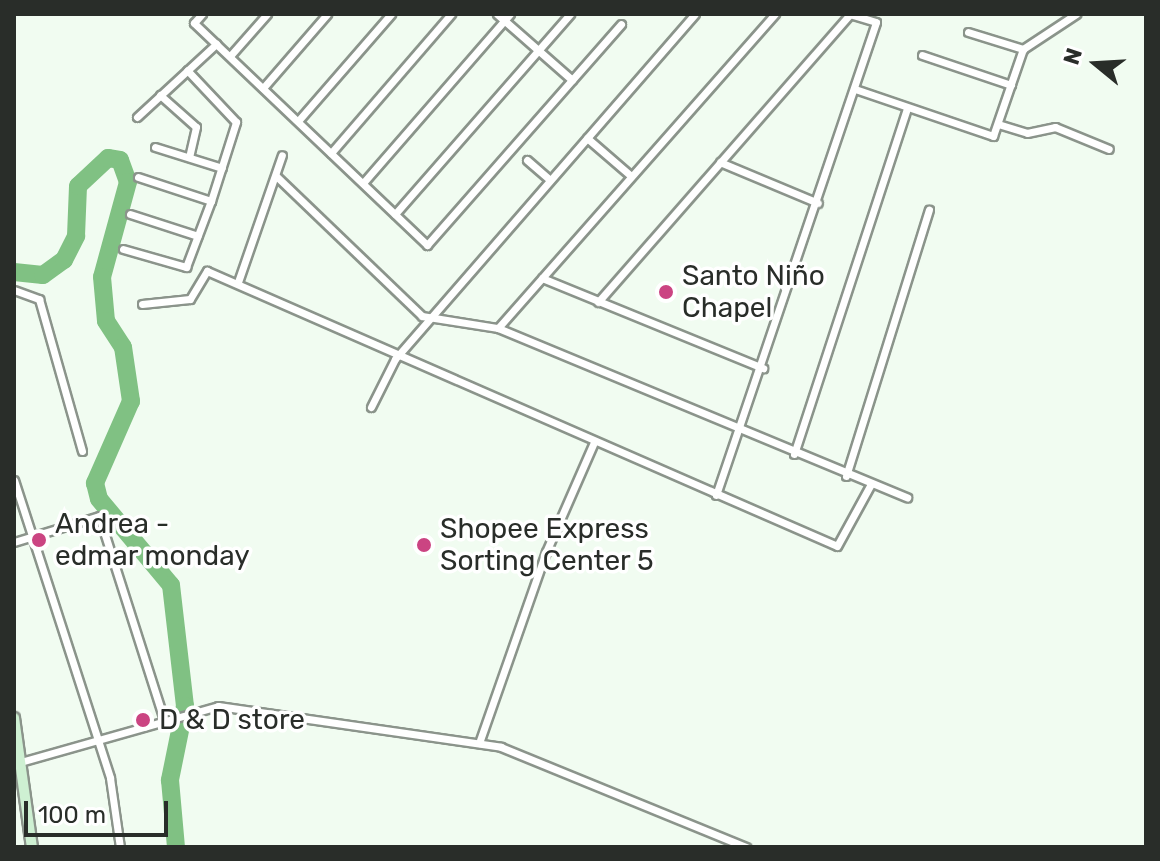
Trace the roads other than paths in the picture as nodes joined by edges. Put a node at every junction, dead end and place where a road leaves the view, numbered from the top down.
1 (202, 14) edge
2 (267, 14) edge
3 (327, 14) edge
4 (391, 14) edge
5 (451, 14) edge
6 (497, 14) edge
7 (570, 14) edge
8 (695, 14) edge
9 (775, 14) edge
10 (850, 14) edge
11 (1076, 14) edge
12 (507, 17) edge
13 (621, 24) dead end
14 (968, 32) dead end
15 (216, 44) junction
16 (1023, 49) junction
17 (538, 50) junction
18 (922, 55) dead end
19 (230, 56) junction
20 (187, 70) junction
21 (572, 80) junction
22 (1011, 85) junction
23 (263, 88) junction
24 (855, 89) junction
25 (160, 95) junction
26 (907, 109) junction
27 (137, 117) dead end
28 (298, 121) junction
29 (998, 124) junction
30 (587, 138) junction
31 (155, 147) dead end
32 (1109, 149) dead end
33 (331, 153) junction
34 (282, 155) dead end
35 (189, 157) junction
36 (527, 160) dead end
37 (720, 162) junction
38 (222, 168) junction
39 (276, 176) junction
40 (631, 176) junction
41 (138, 177) dead end
42 (550, 180) junction
43 (363, 183) junction
44 (211, 201) junction
45 (818, 203) junction
46 (929, 210) dead end
47 (130, 214) dead end
48 (395, 214) junction
49 (198, 236) junction
50 (123, 249) dead end
51 (542, 278) junction
52 (238, 282) junction
53 (14, 290) edge
54 (598, 302) junction
55 (142, 304) dead end
56 (430, 317) junction
57 (498, 328) junction
58 (395, 359) junction
59 (763, 368) junction
60 (371, 407) dead end
61 (743, 432) junction
62 (594, 442) junction
63 (82, 451) dead end
64 (794, 454) junction
65 (846, 476) junction
66 (14, 480) edge
67 (871, 484) junction
68 (716, 495) junction
69 (907, 497) dead end
70 (32, 536) junction
71 (14, 542) edge
72 (14, 718) edge
73 (168, 718) junction
74 (98, 740) junction
75 (479, 743) junction
76 (24, 761) junction
77 (29, 805) junction
78 (14, 806) edge
79 (32, 847) edge
80 (120, 847) edge
81 (746, 847) edge

1 - 15 street
2 - 19 street
3 - 23 street
4 - 28 street
5 - 33 street
6 - 12 street
7 - 17 street
8 - 30 street
9 - 40 street
10 - 24 street
10 - 37 street
11 - 16 street
12 - 17 street
12 - 43 street
13 - 21 street
14 - 16 street
15 - 19 street
15 - 20 street
16 - 22 street
17 - 21 street
17 - 48 street
18 - 22 street
19 - 23 street
20 - 25 street
20 - 38 street
21 - 48 street
22 - 29 street
23 - 28 street
24 - 26 street
24 - 45 street
25 - 27 street
25 - 35 street
26 - 29 street
26 - 64 street
28 - 33 street
29 - 32 street
30 - 40 street
30 - 42 street
31 - 35 street
33 - 43 street
34 - 39 street
35 - 38 street
36 - 42 street
37 - 45 street
37 - 54 street
38 - 44 street
39 - 52 street
39 - 56 street
40 - 51 street
41 - 44 street
42 - 56 street
43 - 48 street
44 - 49 street
45 - 59 street
46 - 65 street
47 - 49 street
49 - 50 street
51 - 54 street
51 - 57 street
52 - 55 street
52 - 58 street
53 - 63 street
54 - 59 street
56 - 57 street
56 - 58 street
57 - 61 street
58 - 60 street
58 - 62 street
59 - 61 street
61 - 64 street
61 - 68 street
62 - 68 street
62 - 75 street
64 - 65 street
65 - 67 street
66 - 70 street
67 - 68 street
67 - 69 street
70 - 71 street
70 - 73 street
70 - 74 street
72 - 76 main road
73 - 74 street
73 - 75 street
74 - 76 street
74 - 80 street
75 - 81 street
76 - 77 main road
77 - 78 street
77 - 79 main road

